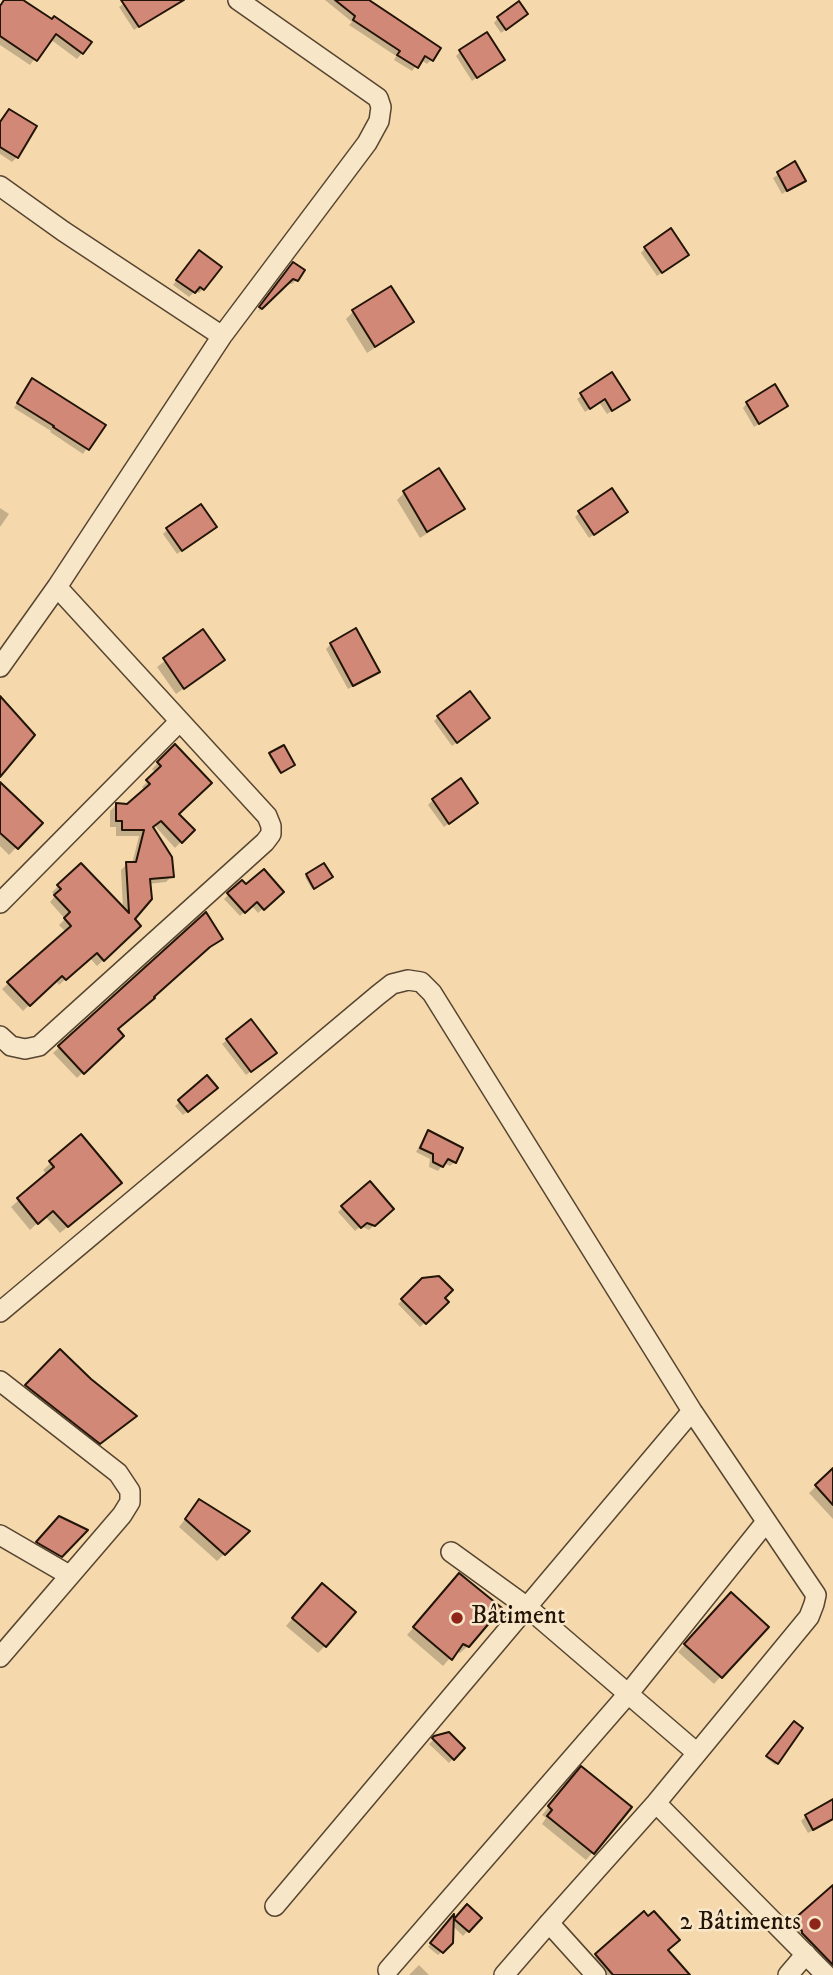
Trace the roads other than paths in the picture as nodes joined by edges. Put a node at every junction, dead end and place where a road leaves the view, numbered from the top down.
1 (238, 0) edge
2 (0, 186) edge
3 (222, 336) junction
4 (57, 587) junction
5 (0, 667) edge
6 (180, 721) junction
7 (0, 903) edge
8 (0, 1036) edge
9 (0, 1312) edge
10 (0, 1381) edge
11 (692, 1411) junction
12 (766, 1522) junction
13 (0, 1535) edge
14 (451, 1552) dead end
15 (69, 1575) junction
16 (527, 1607) junction
17 (0, 1657) edge
18 (628, 1694) junction
19 (696, 1753) junction
20 (656, 1802) junction
21 (275, 1906) dead end
22 (549, 1923) junction
23 (807, 1954) junction
24 (388, 1970) dead end
25 (505, 1975) edge
26 (596, 1975) edge
27 (788, 1975) edge
28 (826, 1975) edge

1 - 3 street
2 - 3 street
3 - 4 street
4 - 5 street
4 - 6 street
6 - 7 street
6 - 8 street
9 - 11 street
10 - 15 street
11 - 12 street
11 - 16 street
12 - 18 street
12 - 19 street
13 - 15 street
14 - 16 street
15 - 17 street
16 - 18 street
16 - 21 street
18 - 19 street
18 - 24 street
19 - 20 street
20 - 22 street
20 - 23 street
22 - 25 street
22 - 26 street
23 - 27 street
23 - 28 street

